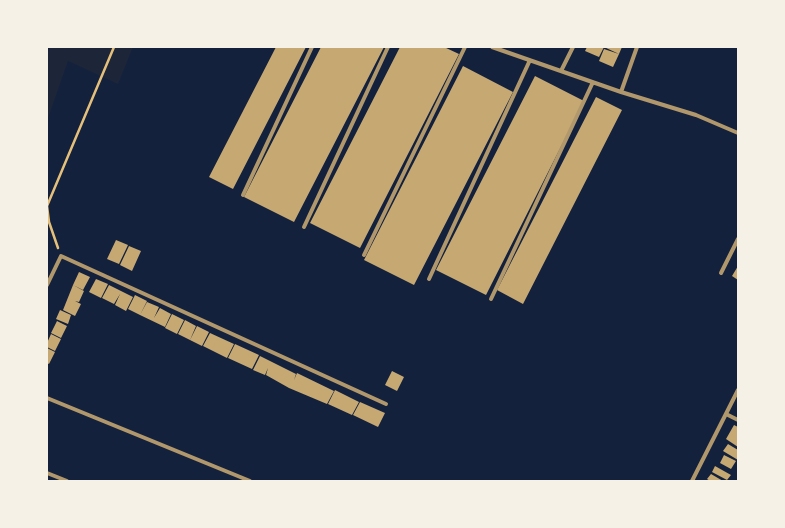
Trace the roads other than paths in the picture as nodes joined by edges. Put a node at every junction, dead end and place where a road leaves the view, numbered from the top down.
1 (312, 47) edge
2 (388, 47) edge
3 (465, 47) edge
4 (492, 47) edge
5 (573, 47) edge
6 (637, 47) edge
7 (505, 49) edge
8 (530, 60) junction
9 (563, 69) junction
10 (593, 82) junction
11 (621, 92) junction
12 (738, 133) edge
13 (243, 195) dead end
14 (304, 227) dead end
15 (738, 239) edge
16 (364, 255) dead end
17 (721, 273) dead end
18 (429, 279) dead end
19 (47, 285) edge
20 (491, 299) dead end
21 (738, 390) edge
22 (47, 398) edge
23 (386, 404) dead end
24 (726, 414) junction
25 (738, 420) edge
26 (47, 473) edge
27 (68, 481) edge
28 (250, 481) edge
29 (692, 481) edge

1 - 13 street
2 - 14 street
3 - 16 street
4 - 7 street
5 - 9 street
6 - 11 street
7 - 8 street
8 - 9 street
8 - 18 street
9 - 10 street
10 - 11 street
10 - 20 street
11 - 12 street
15 - 17 street
19 - 23 street
21 - 24 street
22 - 28 street
24 - 25 street
24 - 29 street
26 - 27 street

